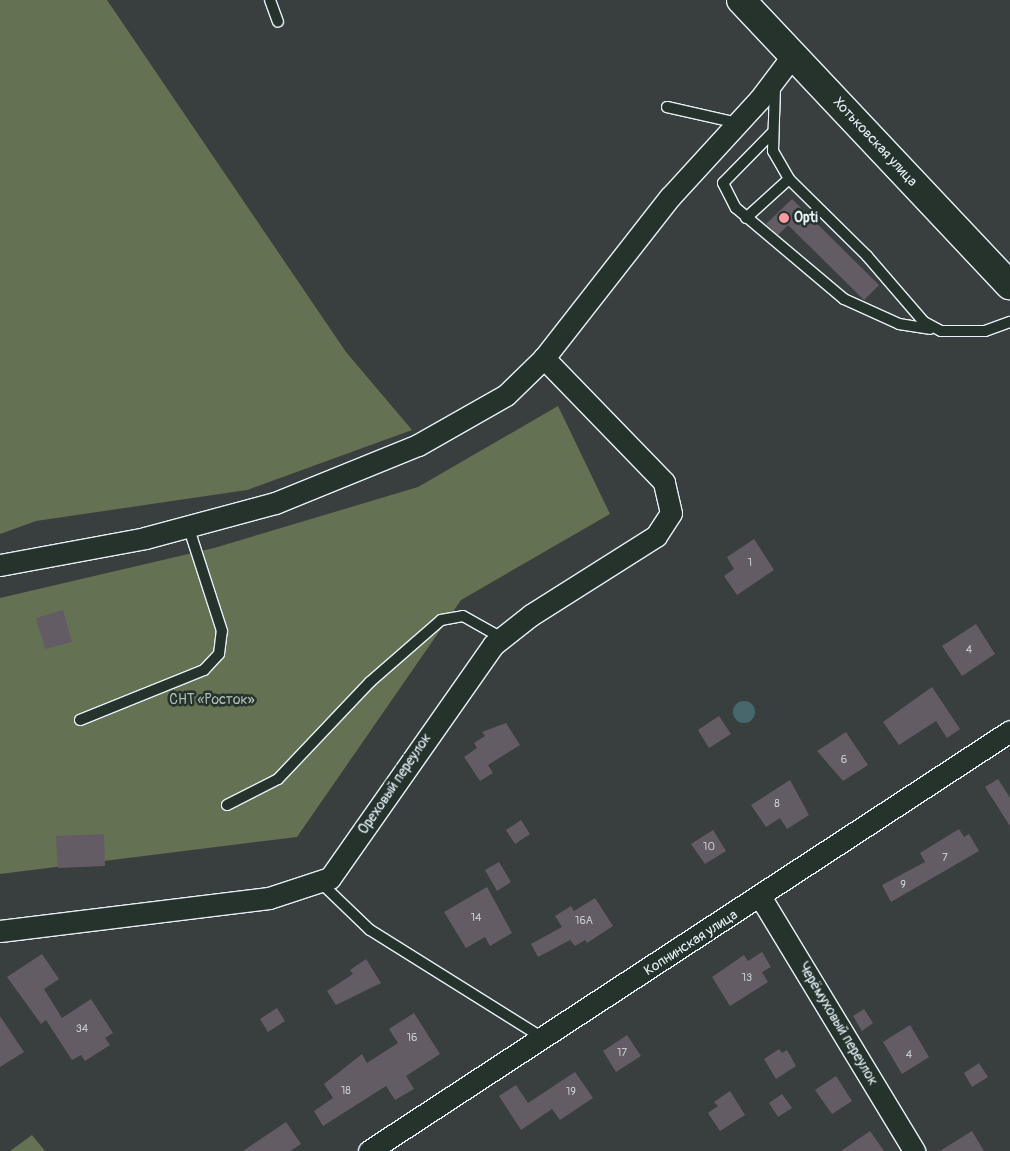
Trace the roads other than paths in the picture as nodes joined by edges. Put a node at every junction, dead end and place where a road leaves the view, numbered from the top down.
1 (270, 0) edge
2 (741, 0) edge
3 (278, 22) dead end
4 (793, 55) junction
5 (776, 78) junction
6 (667, 107) dead end
7 (738, 122) junction
8 (772, 133) junction
9 (789, 179) junction
10 (746, 218) junction
11 (1010, 284) edge
12 (1010, 322) edge
13 (941, 331) junction
14 (544, 358) junction
15 (188, 526) junction
16 (0, 565) edge
17 (502, 638) junction
18 (80, 720) dead end
19 (1010, 731) edge
20 (227, 805) dead end
21 (321, 883) junction
22 (761, 898) junction
23 (0, 931) edge
24 (544, 1039) junction
25 (369, 1151) edge
26 (914, 1151) edge

1 - 3 lane
2 - 4 main road, Хотьковская улица
4 - 5 street
4 - 11 main road, Хотьковская улица
5 - 7 street
5 - 8 lane
6 - 7 lane
7 - 14 street
8 - 9 lane
8 - 10 lane
9 - 10 lane
9 - 13 lane
10 - 13 lane
12 - 13 lane
14 - 15 street
14 - 17 street, Ореховый переулок
15 - 16 street
15 - 18 lane
17 - 20 lane
17 - 21 street, Ореховый переулок
19 - 22 street, Копнинская улица
21 - 23 street, Ореховый переулок
21 - 24 lane
22 - 24 street, Копнинская улица
22 - 26 street, Черёмуховый переулок
24 - 25 street, Копнинская улица

